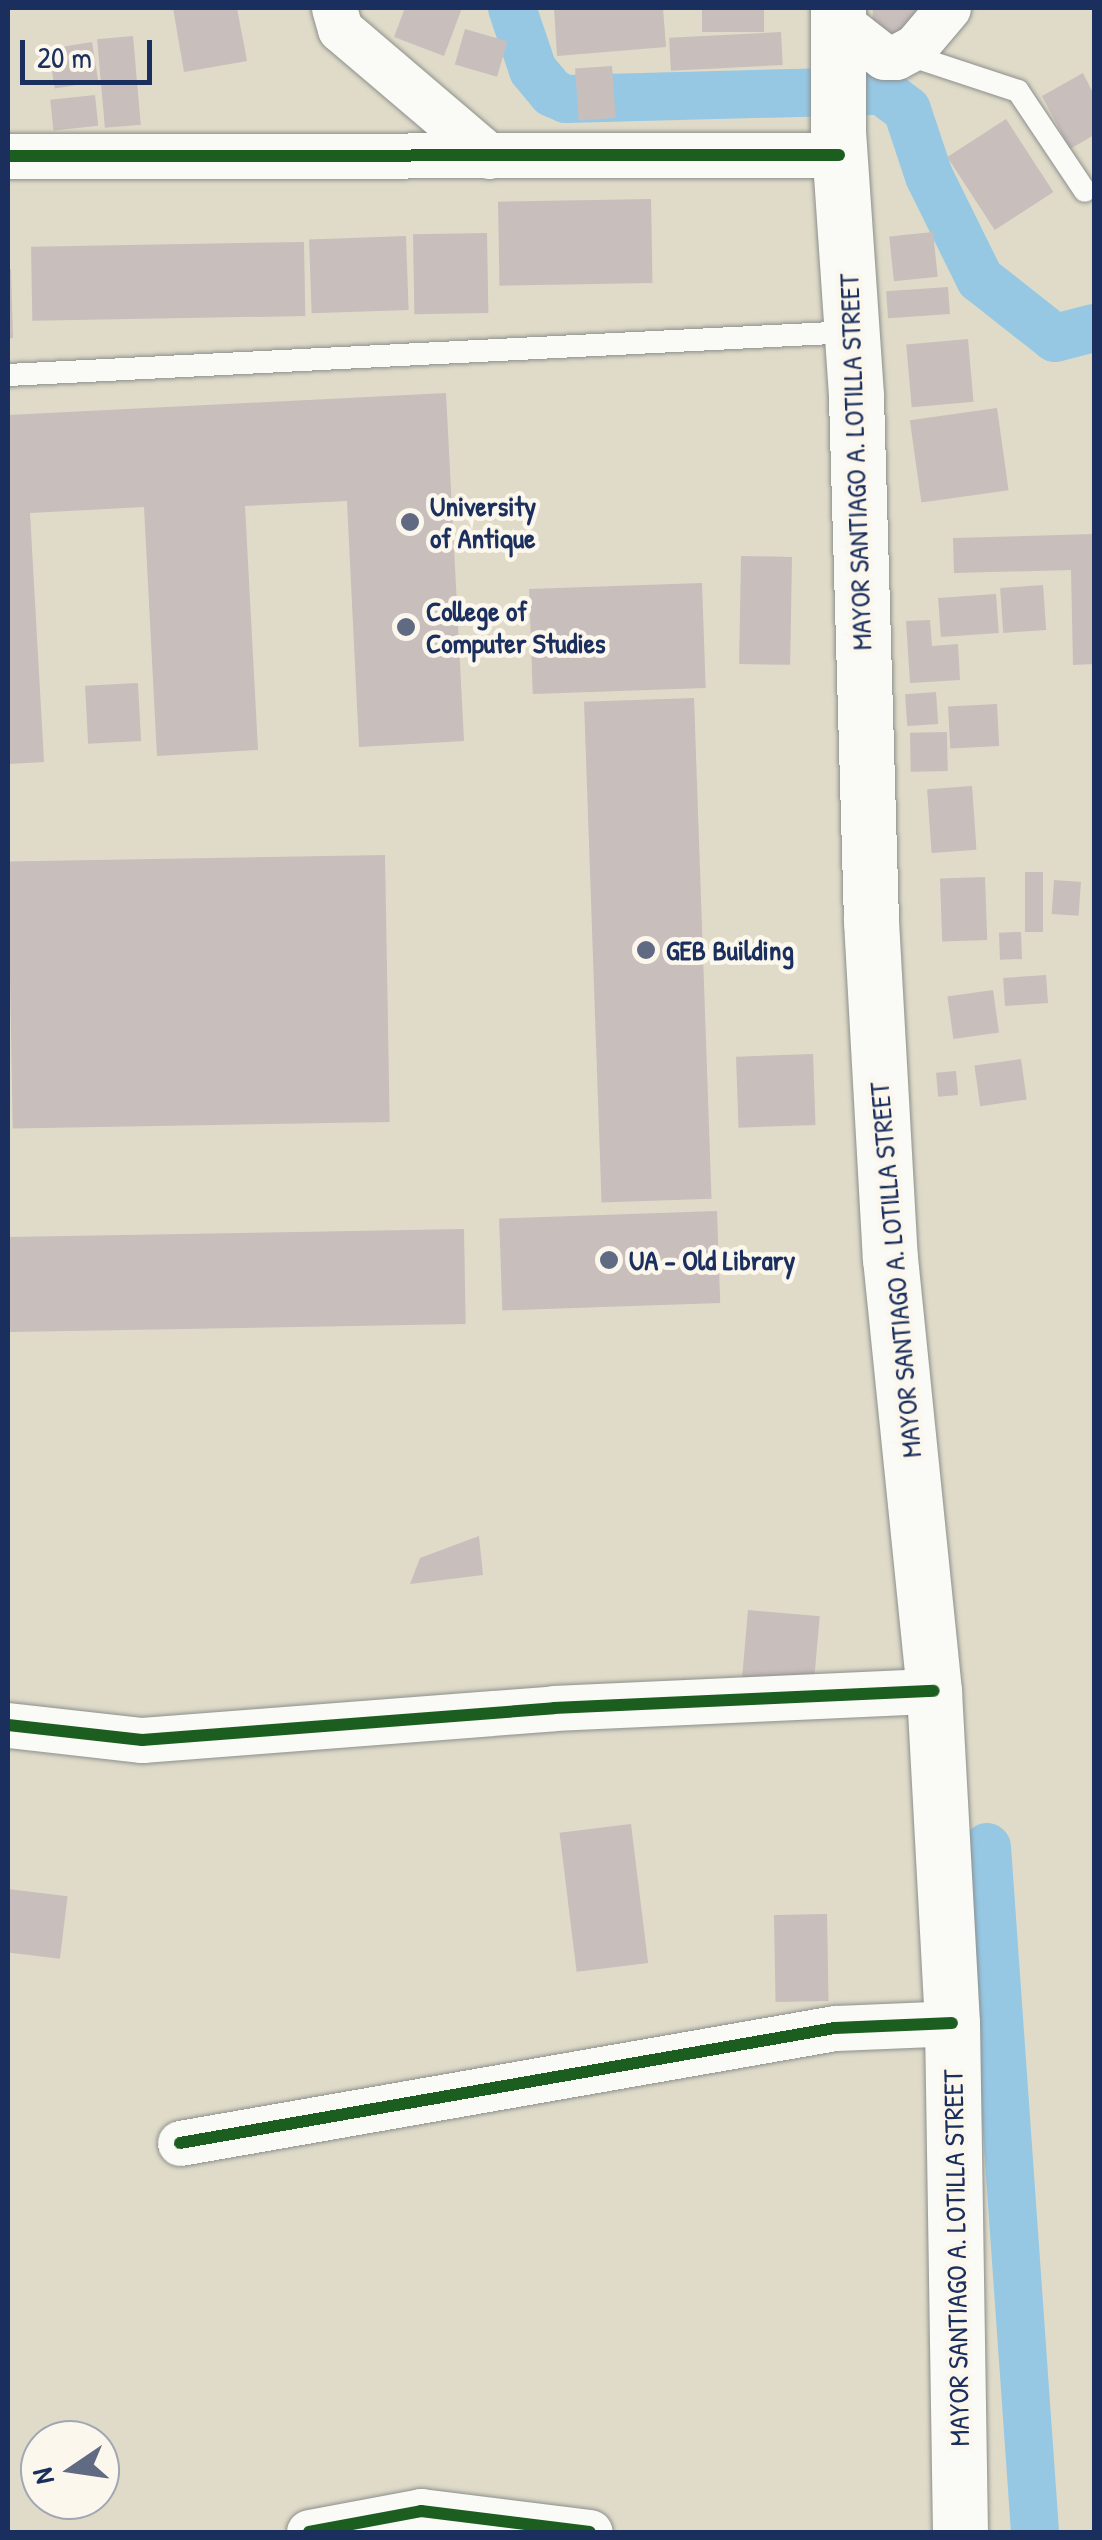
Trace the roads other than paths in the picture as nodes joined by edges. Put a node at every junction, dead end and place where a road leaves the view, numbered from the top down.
1 (334, 8) edge
2 (948, 8) edge
3 (837, 30) edge
4 (906, 54) junction
5 (838, 143) junction
6 (8, 156) edge
7 (490, 156) junction
8 (1086, 191) dead end
9 (850, 332) junction
10 (8, 376) edge
11 (934, 1690) junction
12 (8, 1725) edge
13 (952, 2023) junction
14 (180, 2143) dead end
15 (310, 2532) edge
16 (590, 2532) edge
17 (960, 2532) edge

1 - 7 street
2 - 4 street
3 - 4 street
3 - 5 main road, MAYOR SANTIAGO A. LOTILLA STREET
4 - 8 lane
5 - 7 street
5 - 9 main road, MAYOR SANTIAGO A. LOTILLA STREET
6 - 7 street
9 - 10 lane
9 - 11 main road, MAYOR SANTIAGO A. LOTILLA STREET
11 - 12 street
11 - 13 main road, MAYOR SANTIAGO A. LOTILLA STREET
13 - 14 street
13 - 17 main road, MAYOR SANTIAGO A. LOTILLA STREET
15 - 16 street

